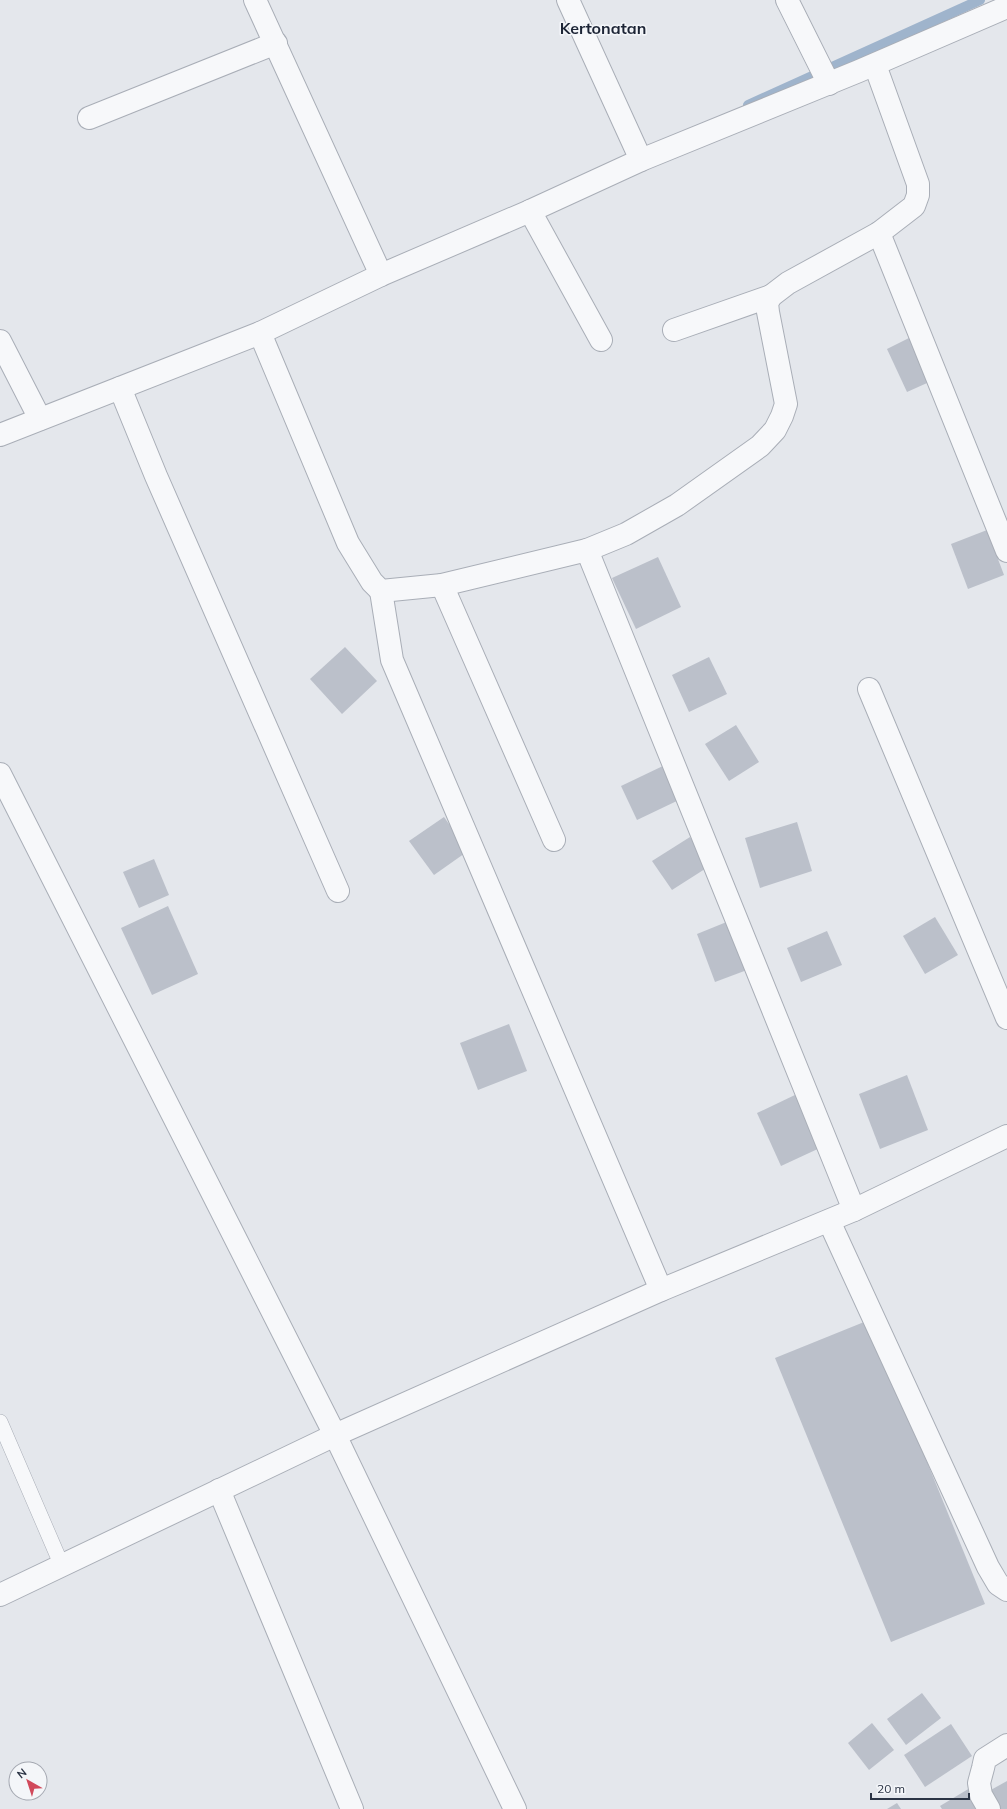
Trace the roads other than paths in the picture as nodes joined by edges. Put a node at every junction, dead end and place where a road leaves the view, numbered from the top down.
1 (255, 0) edge
2 (568, 0) edge
3 (787, 0) edge
4 (1007, 7) edge
5 (276, 43) junction
6 (875, 65) junction
7 (824, 76) junction
8 (89, 118) dead end
9 (641, 160) junction
10 (530, 211) junction
11 (879, 233) junction
12 (381, 275) junction
13 (771, 296) junction
14 (674, 330) dead end
15 (260, 332) junction
16 (601, 340) dead end
17 (0, 341) edge
18 (120, 388) junction
19 (40, 419) junction
20 (0, 435) edge
21 (587, 550) junction
22 (1007, 551) edge
23 (442, 585) junction
24 (381, 591) junction
25 (869, 689) dead end
26 (0, 774) edge
27 (554, 840) dead end
28 (338, 891) dead end
29 (1007, 1018) edge
30 (1007, 1136) edge
31 (854, 1210) junction
32 (829, 1221) junction
33 (661, 1290) junction
34 (0, 1422) edge
35 (336, 1435) junction
36 (219, 1490) junction
37 (62, 1566) junction
38 (1007, 1590) edge
39 (0, 1595) edge
40 (1007, 1745) edge
41 (352, 1809) edge
42 (515, 1809) edge
43 (989, 1809) edge

1 - 5 street
2 - 9 street
3 - 7 street
4 - 6 street
5 - 8 street
5 - 12 street
6 - 7 street
6 - 11 street
7 - 9 street
9 - 10 street
10 - 12 street
10 - 16 street
11 - 13 street
11 - 22 street
12 - 15 street
13 - 14 street
13 - 21 street
15 - 18 street
15 - 24 street
17 - 19 street
18 - 19 street
18 - 28 street
19 - 20 street
21 - 23 street
21 - 31 street
23 - 24 street
23 - 27 street
24 - 33 street
25 - 29 street
26 - 35 street
30 - 31 street
31 - 32 street
32 - 33 street
32 - 38 street
33 - 35 street
34 - 37 lane
35 - 36 street
35 - 42 street
36 - 37 street
36 - 41 street
37 - 39 street
40 - 43 street

